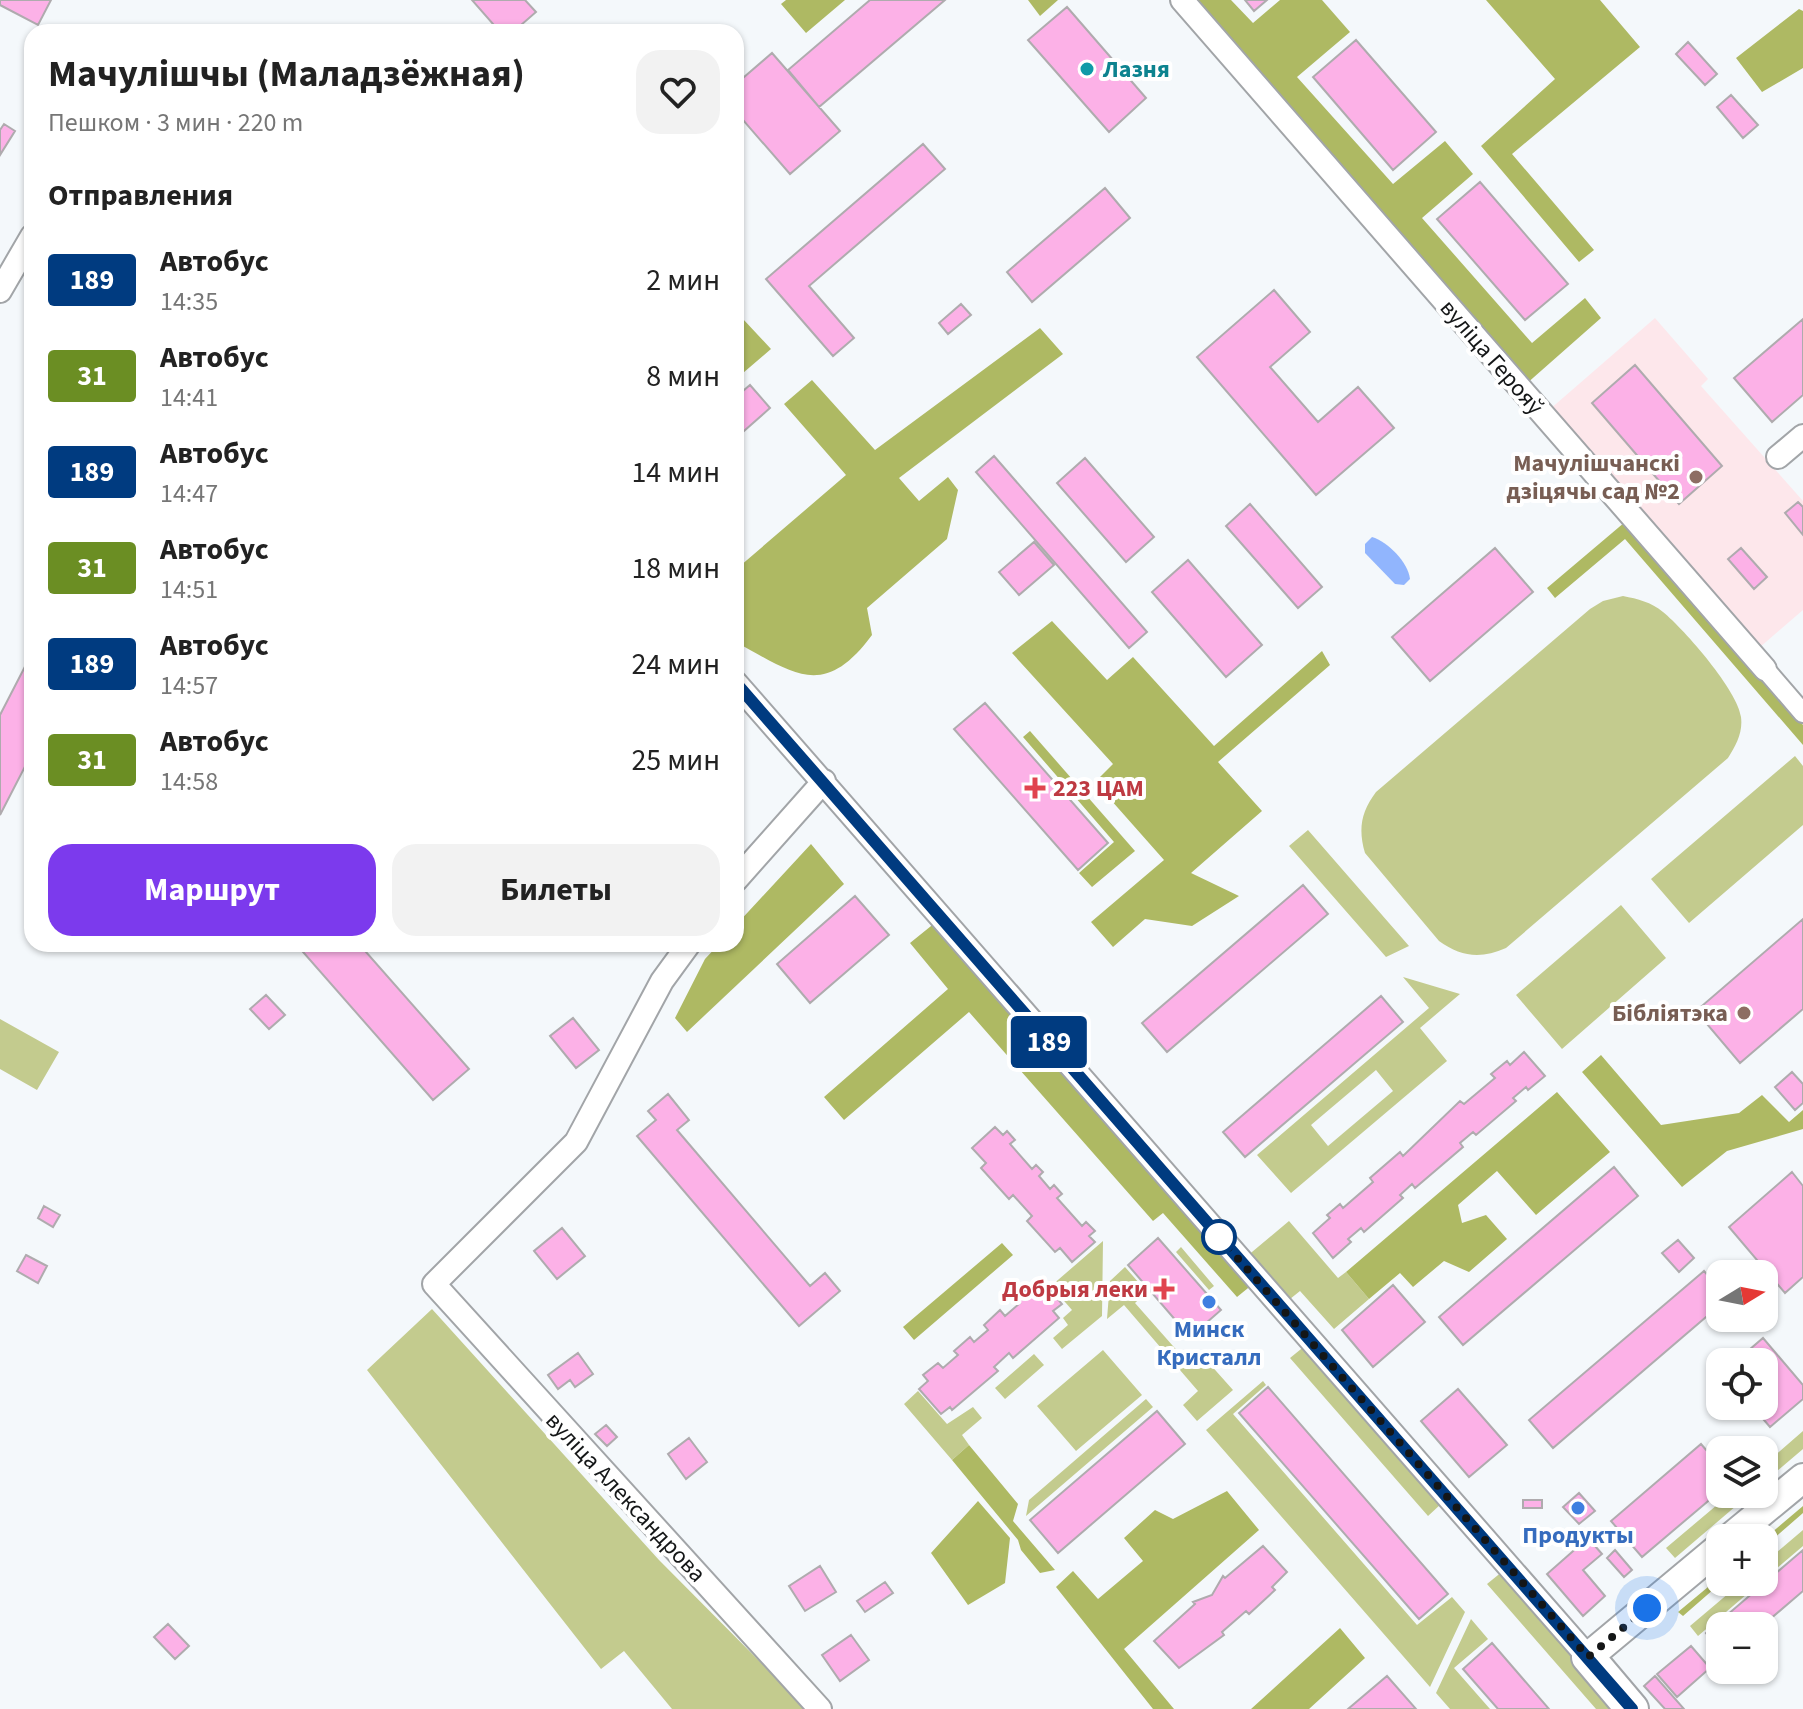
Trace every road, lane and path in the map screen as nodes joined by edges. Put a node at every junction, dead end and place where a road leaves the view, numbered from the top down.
1 (1182, 0) edge
2 (24, 250) edge
3 (0, 291) edge
4 (1803, 436) edge
5 (1778, 457) dead end
6 (1765, 669) joint
7 (744, 692) edge
8 (1803, 713) edge
9 (824, 781) junction
10 (744, 871) edge
11 (683, 952) edge
12 (1803, 1478) edge
13 (1747, 1524) edge
14 (1706, 1559) edge
15 (1588, 1657) junction
16 (820, 1709) edge
17 (1632, 1709) edge

1 - 6 street, вуліца Герояў
2 - 3 street
4 - 5 street
6 - 8 street, вуліца Герояў
7 - 9 street
9 - 10 street
9 - 15 street
11 - 16 street, вуліца Александрова
12 - 13 street
14 - 15 street
15 - 17 main road

